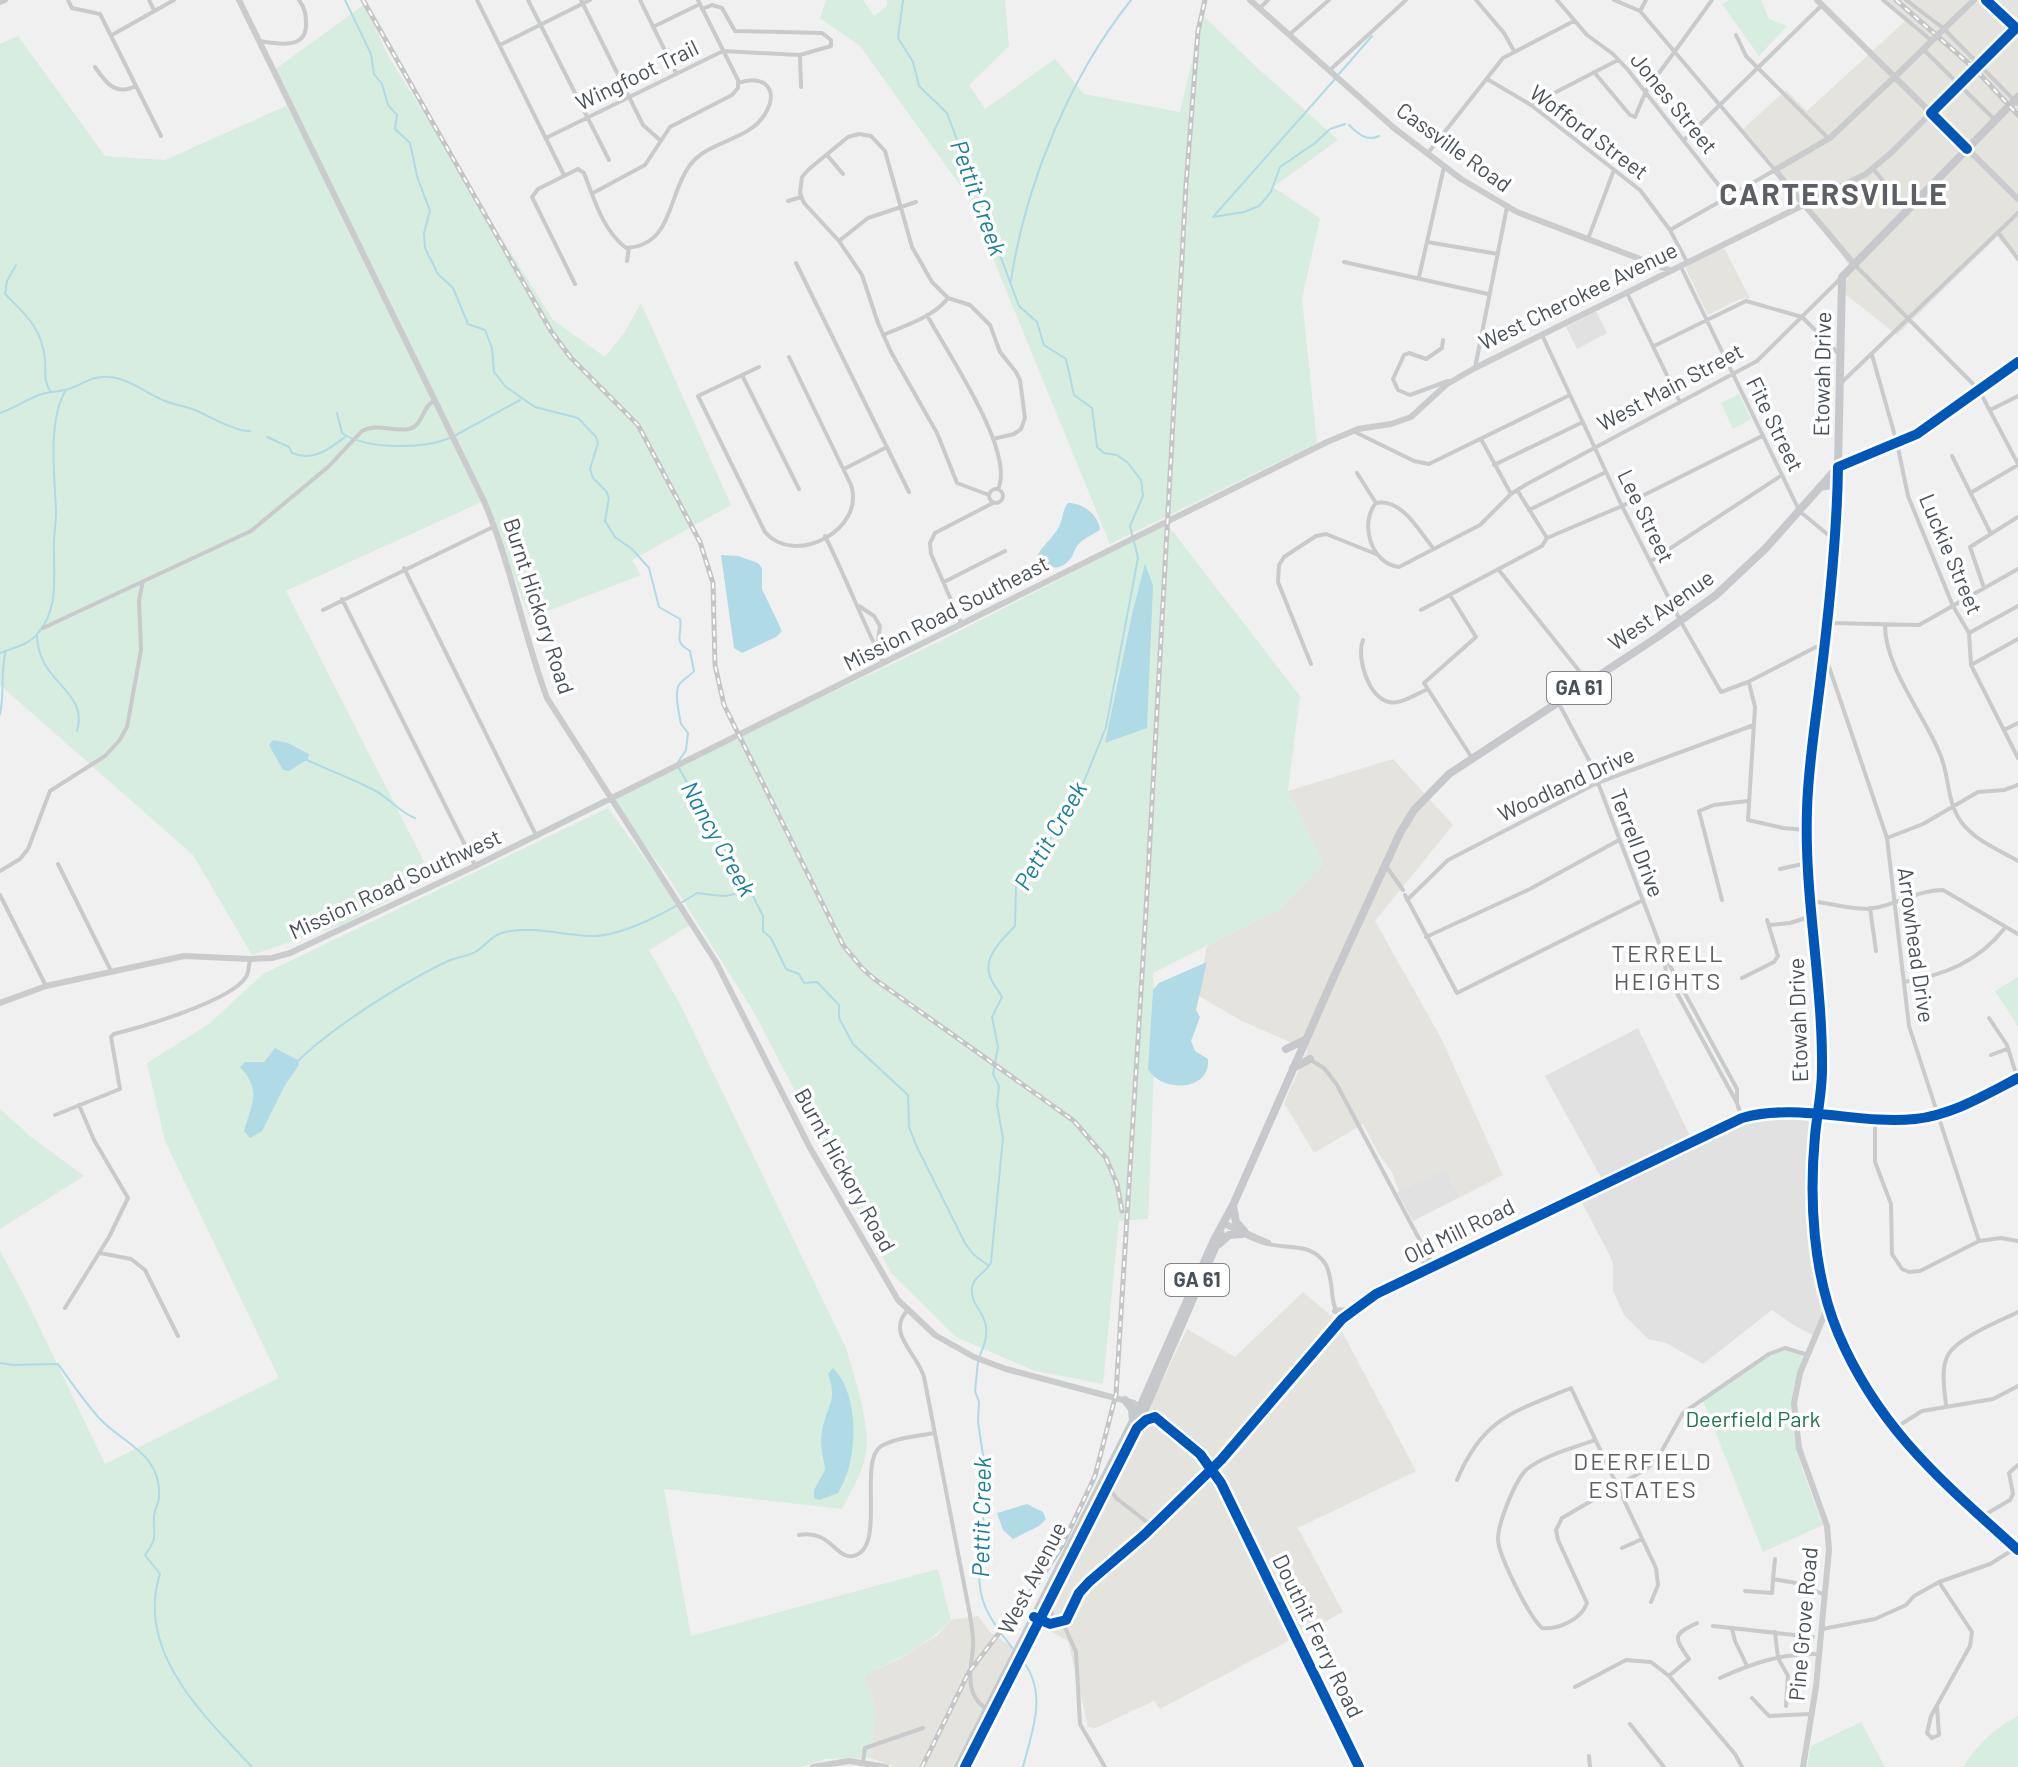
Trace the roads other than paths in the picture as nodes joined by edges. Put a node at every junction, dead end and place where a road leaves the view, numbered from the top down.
1 (68, 0) edge
2 (149, 0) edge
3 (174, 0) edge
4 (239, 0) edge
5 (299, 0) edge
6 (477, 0) edge
7 (528, 0) edge
8 (590, 0) edge
9 (640, 0) edge
10 (1250, 0) edge
11 (1268, 0) edge
12 (1329, 0) edge
13 (1406, 0) edge
14 (1476, 0) edge
15 (1557, 0) edge
16 (1614, 0) edge
17 (1646, 0) edge
18 (1712, 0) edge
19 (1883, 0) edge
20 (1906, 0) edge
21 (1973, 0) edge
22 (1986, 0) edge
23 (582, 2) edge
24 (1819, 2) edge
25 (700, 4) edge
26 (1260, 8) junction
27 (154, 10) junction
28 (1640, 11) junction
29 (1574, 21) junction
30 (540, 25) junction
31 (1946, 26) junction
32 (653, 27) junction
33 (2017, 28) edge
34 (1290, 34) junction
35 (112, 35) junction
36 (1736, 35) dead end
37 (260, 41) junction
38 (500, 45) junction
39 (723, 51) junction
40 (1514, 51) junction
41 (1675, 52) junction
42 (800, 55) junction
43 (1618, 60) junction
44 (1980, 64) junction
45 (95, 67) dead end
46 (1759, 68) junction
47 (1330, 70) junction
48 (1594, 72) junction
49 (676, 73) junction
50 (1894, 77) junction
51 (1487, 79) junction
52 (738, 83) junction
53 (1960, 84) junction
54 (136, 86) junction
55 (801, 87) dead end
56 (1646, 91) junction
57 (629, 97) junction
58 (2015, 101) edge
59 (1531, 105) junction
60 (1720, 105) junction
61 (1931, 113) junction
62 (587, 117) junction
63 (1995, 120) junction
64 (161, 136) dead end
65 (546, 138) junction
66 (1829, 139) junction
67 (1684, 140) junction
68 (661, 141) junction
69 (1967, 149) junction
70 (1427, 154) junction
71 (827, 155) junction
72 (609, 160) dead end
73 (1444, 167) junction
74 (1873, 169) junction
75 (1614, 170) junction
76 (1775, 170) junction
77 (843, 174) dead end
78 (564, 175) junction
79 (592, 194) junction
80 (801, 197) junction
81 (1728, 197) junction
82 (2018, 199) edge
83 (788, 201) dead end
84 (916, 202) dead end
85 (1804, 205) junction
86 (901, 207) junction
87 (1507, 207) junction
88 (1909, 209) junction
89 (2018, 213) edge
90 (1670, 230) junction
91 (1998, 232) junction
92 (1588, 239) junction
93 (839, 241) junction
94 (1427, 242) junction
95 (629, 248) junction
96 (1498, 254) junction
97 (2018, 259) edge
98 (627, 261) dead end
99 (1344, 262) dead end
100 (796, 263) dead end
101 (1683, 264) junction
102 (1854, 264) junction
103 (1655, 265) junction
104 (1669, 270) junction
105 (1658, 276) junction
106 (1419, 277) junction
107 (1842, 277) junction
108 (575, 284) dead end
109 (1627, 291) junction
110 (1488, 294) junction
111 (948, 298) junction
112 (927, 315) junction
113 (1802, 317) junction
114 (1706, 319) junction
115 (1908, 319) junction
116 (1541, 334) junction
117 (883, 335) junction
118 (1443, 340) dead end
119 (1654, 346) junction
120 (1840, 354) junction
121 (1872, 355) junction
122 (789, 357) dead end
123 (2018, 362) edge
124 (759, 367) dead end
125 (1475, 368) junction
126 (742, 375) junction
127 (1733, 375) junction
128 (1450, 382) junction
129 (1839, 385) junction
130 (1979, 390) junction
131 (1570, 395) junction
132 (2018, 396) edge
133 (435, 400) junction
134 (1680, 402) junction
135 (1990, 410) junction
136 (1583, 422) junction
137 (1353, 431) junction
138 (1762, 436) junction
139 (993, 439) junction
140 (1481, 439) junction
141 (1897, 443) junction
142 (887, 447) junction
143 (1594, 447) junction
144 (1952, 456) dead end
145 (1494, 465) junction
146 (2018, 465) edge
147 (1838, 467) junction
148 (844, 469) junction
149 (1606, 472) junction
150 (1357, 473) dead end
151 (1782, 475) junction
152 (1819, 487) junction
153 (1837, 488) junction
154 (799, 489) dead end
155 (998, 489) junction
156 (1517, 490) junction
157 (909, 492) dead end
158 (1971, 492) junction
159 (1511, 494) junction
160 (989, 495) junction
161 (993, 503) junction
162 (1376, 503) junction
163 (1622, 506) junction
164 (1529, 510) junction
165 (1801, 512) junction
166 (2018, 517) edge
167 (1168, 521) joint
168 (495, 526) junction
169 (1991, 534) junction
170 (825, 536) junction
171 (1547, 538) junction
172 (1833, 539) junction
173 (1434, 549) junction
174 (1005, 551) dead end
175 (1377, 554) junction
176 (1651, 561) junction
177 (404, 568) junction
178 (1498, 569) junction
179 (2018, 569) edge
180 (143, 581) junction
181 (944, 582) junction
182 (1984, 588) junction
183 (1450, 595) junction
184 (342, 599) junction
185 (858, 604) junction
186 (1953, 606) junction
187 (2018, 606) edge
188 (323, 610) dead end
189 (1421, 610) dead end
190 (1681, 622) junction
191 (1828, 623) junction
192 (964, 624) junction
193 (1885, 625) junction
194 (43, 628) dead end
195 (1969, 633) junction
196 (1363, 640) dead end
197 (2017, 642) edge
198 (1824, 649) junction
199 (877, 650) junction
200 (884, 664) junction
201 (1311, 664) dead end
202 (1971, 665) junction
203 (1588, 682) junction
204 (1748, 682) junction
205 (1426, 690) junction
206 (1558, 702) junction
207 (2018, 723) edge
208 (1754, 725) junction
209 (2004, 730) junction
210 (738, 736) joint
211 (1472, 758) junction
212 (2018, 758) edge
213 (1597, 783) junction
214 (2018, 785) edge
215 (609, 798) junction
216 (1749, 801) junction
217 (1953, 807) junction
218 (1806, 830) junction
219 (537, 836) junction
220 (1887, 838) junction
221 (1619, 840) junction
222 (2018, 861) edge
223 (1807, 863) junction
224 (58, 864) dead end
225 (475, 866) junction
226 (1389, 869) junction
227 (1780, 869) dead end
228 (0, 871) edge
229 (0, 895) edge
230 (1405, 895) junction
231 (1722, 900) dead end
232 (1642, 901) junction
233 (1810, 901) junction
234 (1895, 904) junction
235 (1870, 908) junction
236 (1812, 916) junction
237 (2005, 928) junction
238 (2018, 934) edge
239 (1426, 937) junction
240 (1876, 951) dead end
241 (250, 959) junction
242 (111, 971) junction
243 (1742, 978) dead end
244 (1904, 982) junction
245 (46, 986) junction
246 (0, 1003) edge
247 (1989, 1018) dead end
248 (1305, 1039) junction
249 (2008, 1048) junction
250 (1298, 1054) junction
251 (1991, 1055) dead end
252 (1310, 1059) junction
253 (1293, 1067) junction
254 (2018, 1078) edge
255 (79, 1105) junction
256 (55, 1115) dead end
257 (1817, 1115) junction
258 (1937, 1115) junction
259 (1742, 1118) junction
260 (1875, 1119) junction
261 (1233, 1205) junction
262 (1224, 1224) junction
263 (1243, 1232) junction
264 (1979, 1241) junction
265 (2018, 1241) edge
266 (1219, 1244) junction
267 (100, 1253) junction
268 (1428, 1255) junction
269 (1445, 1260) junction
270 (1433, 1265) junction
271 (1422, 1271) junction
272 (1829, 1304) junction
273 (65, 1308) dead end
274 (909, 1309) junction
275 (1353, 1309) junction
276 (1335, 1311) junction
277 (2018, 1312) edge
278 (1342, 1319) junction
279 (1822, 1325) junction
280 (1836, 1328) junction
281 (178, 1336) dead end
282 (1818, 1336) junction
283 (1808, 1355) junction
284 (2018, 1386) edge
285 (1139, 1404) junction
286 (1946, 1406) junction
287 (1155, 1417) junction
288 (1135, 1425) junction
289 (1893, 1429) junction
290 (934, 1433) junction
291 (1595, 1440) junction
292 (1209, 1456) junction
293 (1224, 1456) junction
294 (2018, 1465) edge
295 (1213, 1466) junction
296 (1203, 1475) junction
297 (1218, 1477) junction
298 (1457, 1480) dead end
299 (1109, 1485) junction
300 (1617, 1485) junction
301 (1116, 1498) junction
302 (1101, 1500) junction
303 (1981, 1517) junction
304 (1241, 1522) junction
305 (1152, 1526) junction
306 (799, 1535) dead end
307 (1642, 1539) junction
308 (1622, 1548) dead end
309 (2017, 1549) edge
310 (1775, 1559) dead end
311 (1773, 1579) junction
312 (1939, 1582) junction
313 (1745, 1591) dead end
314 (1825, 1595) junction
315 (1651, 1602) dead end
316 (1047, 1606) junction
317 (1037, 1619) junction
318 (1063, 1622) junction
319 (1697, 1623) dead end
320 (1713, 1626) dead end
321 (1732, 1629) junction
322 (1821, 1629) junction
323 (1775, 1632) junction
324 (1813, 1637) dead end
325 (1024, 1645) junction
326 (1819, 1654) junction
327 (1778, 1658) junction
328 (1747, 1666) junction
329 (1669, 1676) junction
330 (1720, 1678) dead end
331 (1575, 1687) dead end
332 (1752, 1698) dead end
333 (1786, 1706) dead end
334 (1937, 1707) junction
335 (988, 1709) junction
336 (1813, 1714) junction
337 (1630, 1724) dead end
338 (923, 1728) dead end
339 (1589, 1756) dead end
340 (863, 1762) junction
341 (813, 1767) edge
342 (886, 1767) edge
343 (958, 1767) edge
344 (965, 1767) edge
345 (1105, 1767) edge
346 (1359, 1767) edge
347 (1590, 1767) edge
348 (1664, 1767) edge
349 (1742, 1767) edge
350 (1803, 1767) edge

1 - 35 street
2 - 27 street
3 - 27 street
4 - 37 street, Burnt Hickory Road
5 - 37 street
6 - 38 street
7 - 30 street
8 - 23 street
9 - 32 street
10 - 26 street, Cassville Road
11 - 26 street
12 - 34 street
13 - 47 street
14 - 40 street
15 - 29 street, Jones Street
16 - 28 street
17 - 28 street
18 - 41 street
19 - 53 street
20 - 31 street
21 - 31 street
22 - 33 street
23 - 30 street
23 - 57 street
24 - 46 street
24 - 50 street
25 - 32 street
25 - 39 street
25 - 42 street, Wingfoot Trail
26 - 34 street, Cassville Road
27 - 35 street
28 - 41 street
29 - 40 street
29 - 43 street, Jones Street
30 - 38 street
30 - 62 street
31 - 44 street
31 - 50 street, bridge
32 - 49 street
33 - 44 street, West Cherokee Avenue
34 - 47 street, Cassville Road
35 - 54 street
36 - 46 street
37 - 133 street, Burnt Hickory Road
38 - 65 street
39 - 42 street, Wingfoot Trail
39 - 49 street, Wingfoot Trail
39 - 52 street
40 - 51 street
41 - 56 street
41 - 60 street
42 - 55 street
43 - 48 street
43 - 56 street, Jones Street
44 - 53 street, West Cherokee Avenue
44 - 58 street
45 - 54 street
46 - 60 street
46 - 66 street
47 - 70 street, Cassville Road
48 - 56 street
48 - 59 street
49 - 57 street, Wingfoot Trail
50 - 61 street
50 - 66 street
51 - 59 street, Wofford Street
51 - 70 street
52 - 68 street
52 - 95 street
53 - 61 street, West Cherokee Avenue
53 - 63 street
54 - 64 street
56 - 67 street, Jones Street
57 - 62 street, Wingfoot Trail
57 - 68 street
58 - 63 main road, West Main Street
59 - 75 street, Wofford Street
60 - 67 street
60 - 76 street
61 - 69 street
61 - 74 street, West Cherokee Avenue
62 - 65 street, Wingfoot Trail
62 - 72 street
63 - 69 main road, West Main Street
65 - 78 street
66 - 76 street
67 - 81 street, Jones Street
68 - 79 street
69 - 82 street
69 - 88 main road, West Main Street
70 - 73 street, Cassville Road
71 - 77 street
71 - 80 street
71 - 86 street
73 - 87 street, Cassville Road
73 - 94 street
74 - 85 street, West Cherokee Avenue
74 - 88 street
75 - 90 street, Wofford Street
75 - 92 street
76 - 81 street
76 - 85 street
78 - 79 street
78 - 108 street
79 - 95 street
80 - 83 street
80 - 93 street
81 - 90 street
84 - 86 street
85 - 101 street, West Cherokee Avenue
85 - 102 street
86 - 93 street
86 - 111 street
87 - 92 street, Cassville Road
87 - 96 street
88 - 102 main road, West Main Street
89 - 91 street
90 - 101 street, Wofford Street
91 - 97 street
91 - 115 street
92 - 103 street, Cassville Road
93 - 117 street
94 - 96 street
94 - 106 street
95 - 98 street
96 - 110 street
99 - 106 street
100 - 142 street
101 - 104 street, West Cherokee Avenue
101 - 114 street, Fite Street
102 - 107 main road, West Main Street
102 - 115 street
103 - 104 street, Cassville Road
103 - 105 street
104 - 105 street, West Cherokee Avenue
105 - 109 street, West Cherokee Avenue
106 - 110 street
107 - 113 street, West Main Street
107 - 120 main road, Etowah Drive
109 - 116 street, West Cherokee Avenue
109 - 119 street
110 - 125 street
111 - 112 street
111 - 139 street
112 - 117 street
112 - 139 street
113 - 114 street
113 - 120 street
113 - 127 street, West Main Street
114 - 119 street
114 - 127 street, Fite Street
115 - 121 street
115 - 130 street
116 - 125 street, West Cherokee Avenue
116 - 131 street, Lee Street
117 - 160 street
118 - 128 street
119 - 134 street
120 - 129 main road, Etowah Drive
121 - 129 street
121 - 141 street, Luckie Street
122 - 148 street
123 - 130 street, West Avenue
124 - 126 street
125 - 128 street, West Cherokee Avenue
126 - 154 street
126 - 170 street
127 - 134 street, West Main Street
127 - 138 street, Fite Street
128 - 137 street, West Cherokee Avenue
129 - 147 main road, Etowah Drive
130 - 135 street
130 - 141 street, West Avenue
131 - 136 street, Lee Street
131 - 140 street
132 - 135 street
133 - 168 street, Burnt Hickory Road
133 - 180 street
134 - 143 street, West Main Street
135 - 146 street
136 - 143 street, Lee Street
136 - 145 street
137 - 140 street
137 - 167 street, West Cherokee Avenue
138 - 151 street, Fite Street
138 - 163 street
139 - 155 street
140 - 145 street
141 - 147 street, West Avenue
141 - 186 street, Luckie Street
142 - 148 street
142 - 157 street
143 - 149 street, Lee Street
143 - 156 street, West Main Street
144 - 158 street
145 - 159 street
146 - 158 street
147 - 152 main road, West Avenue / GA 61
147 - 153 street, Etowah Drive
148 - 170 street
149 - 163 street, Lee Street
149 - 164 street
150 - 162 street
151 - 165 street, Fite Street
151 - 176 street
152 - 153 main road
152 - 165 main road, West Avenue / GA 61
153 - 172 street, Etowah Drive
155 - 160 street
155 - 161 street
156 - 159 street, West Main Street
156 - 164 street
158 - 169 street
159 - 173 street, West Main Street
160 - 161 street
161 - 181 street
162 - 173 street
162 - 175 street
163 - 171 street
163 - 176 street, Lee Street
164 - 171 street
165 - 172 street, Fite Street
165 - 190 main road, West Avenue / GA 61
166 - 169 street
167 - 192 street, Mission Road Southeast
168 - 177 street
168 - 215 street, Burnt Hickory Road
169 - 182 street
170 - 185 street
171 - 178 street
172 - 191 street, Etowah Drive
173 - 175 street, West Main Street
174 - 181 street
175 - 201 street
176 - 190 street, Lee Street
177 - 184 street
177 - 219 street
178 - 183 street
178 - 203 street
179 - 182 street
180 - 194 street
180 - 228 street
181 - 192 street
182 - 186 street
183 - 189 street
183 - 205 street
184 - 188 street
184 - 225 street
185 - 199 street
185 - 199 street
186 - 193 street
186 - 195 street, Luckie Street
187 - 195 street
190 - 203 main road, West Avenue / GA 61
190 - 204 street, Lee Street
191 - 193 street
191 - 198 street, Etowah Drive
192 - 200 street, Mission Road Southeast
193 - 217 street
195 - 202 street, Luckie Street
196 - 205 street
197 - 202 street
198 - 204 street, Lee Street
198 - 218 street, Etowah Drive
198 - 220 street, Arrowhead Drive
199 - 200 street
200 - 210 street, Mission Road Southeast
202 - 209 street, Luckie Street
203 - 206 main road, West Avenue / GA 61
204 - 208 street
205 - 211 street
206 - 211 main road, West Avenue / GA 61
206 - 213 street, Terrell Drive
207 - 209 street
208 - 213 street, Woodland Drive
208 - 216 street
209 - 212 street, Luckie Street
210 - 215 street, Mission Road Southwest
211 - 226 main road, West Avenue / GA 61
213 - 221 street, Terrell Drive
213 - 230 street, Woodland Drive
214 - 217 street
215 - 219 street, Mission Road Southwest
215 - 274 street, Burnt Hickory Road
216 - 218 street
216 - 231 street
217 - 220 street
217 - 222 street
218 - 223 street, Etowah Drive
219 - 225 street, Mission Road Southwest
220 - 234 street, Arrowhead Drive
221 - 232 street, Terrell Drive
221 - 239 street
223 - 227 street
223 - 233 street, Etowah Drive
224 - 242 street
225 - 241 street, Mission Road Southwest
226 - 230 street
226 - 248 main road, West Avenue / GA 61
229 - 245 street
230 - 239 street
232 - 239 street
232 - 259 street, Terrell Drive
233 - 235 street
233 - 236 street, Etowah Drive
234 - 235 street
234 - 237 street
234 - 244 street, Arrowhead Drive
235 - 240 street
236 - 243 street
236 - 257 street, Etowah Drive
237 - 238 street
237 - 244 street
241 - 242 street, Mission Road Southwest
241 - 255 street
242 - 245 street, Mission Road Southwest
244 - 258 street, Arrowhead Drive
245 - 246 street, Mission Road Southwest
247 - 249 street
248 - 250 main road, West Avenue / GA 61
248 - 253 main road
249 - 251 street
249 - 254 street
250 - 252 street
250 - 253 main road, West Avenue / GA 61
252 - 253 main road
252 - 268 street
253 - 261 main road, West Avenue / GA 61
254 - 258 street, Old Mill Road
255 - 256 street
255 - 267 street
257 - 259 street, Old Mill Road
257 - 260 street, Old Mill Road
257 - 272 street, Etowah Drive
258 - 260 street, Old Mill Road
258 - 264 street, Arrowhead Drive
259 - 269 street, Old Mill Road
260 - 264 street
261 - 262 main road, West Avenue / GA 61
261 - 263 main road
262 - 263 street
262 - 266 main road, West Avenue / GA 61
262 - 285 main road, West Avenue / GA 61
263 - 266 main road
263 - 276 street
264 - 265 street
266 - 285 main road, West Avenue / GA 61
267 - 273 street
267 - 281 street
268 - 269 street
268 - 270 street
268 - 271 street
269 - 270 street, Old Mill Road
270 - 271 street, Old Mill Road
271 - 275 street, Old Mill Road
272 - 279 street, Pine Grove Road
272 - 280 street, Etowah Drive
274 - 285 street, Burnt Hickory Road
274 - 290 street
275 - 276 street
275 - 278 street, Old Mill Road
276 - 278 street
277 - 286 street
278 - 293 street, Old Mill Road
279 - 280 street
279 - 282 street, Pine Grove Road
280 - 282 street
280 - 289 street, Etowah Drive
282 - 283 street, Pine Grove Road
283 - 300 street
283 - 314 street, Pine Grove Road
284 - 286 street
285 - 287 street, Douthit Ferry Road
285 - 288 main road, West Avenue / GA 61
285 - 288 main road
285 - 292 street, Douthit Ferry Road
286 - 289 street
287 - 288 main road
287 - 295 street, Douthit Ferry Road
288 - 299 main road, West Avenue / GA 61
288 - 317 main road, West Avenue / GA 61
289 - 303 street, Etowah Drive
290 - 306 street
290 - 335 street
291 - 298 street
291 - 300 street
291 - 300 street
292 - 293 street
292 - 295 street, Douthit Ferry Road
293 - 295 street, Old Mill Road
294 - 303 street
295 - 296 street, Old Mill Road
295 - 297 street, Douthit Ferry Road
295 - 304 street, Douthit Ferry Road
296 - 297 street
296 - 305 street, Old Mill Road
297 - 304 street, Douthit Ferry Road
299 - 301 street
299 - 302 main road, West Avenue / GA 61
300 - 307 street
301 - 302 street
301 - 305 street
302 - 316 main road, West Avenue / GA 61
303 - 309 street, Etowah Drive
304 - 346 street, Douthit Ferry Road
305 - 318 street, Old Mill Road
307 - 308 street
307 - 315 street
309 - 312 street
310 - 311 street
311 - 313 street
311 - 314 street
312 - 322 street
312 - 334 street
314 - 322 street, Pine Grove Road
316 - 317 main road, West Avenue / GA 61
316 - 318 main road
317 - 318 street
317 - 325 main road, West Avenue / GA 61
318 - 345 street
319 - 329 street
320 - 321 street
321 - 323 street
321 - 328 street
322 - 326 street, Pine Grove Road
323 - 324 street
323 - 327 street
325 - 335 main road, West Avenue / GA 61
325 - 344 main road, West Avenue / GA 61
326 - 327 street
326 - 336 street, Pine Grove Road
327 - 328 street
327 - 333 street
328 - 330 street
329 - 331 street
329 - 349 street
332 - 336 street
334 - 334 street
335 - 343 main road, West Avenue / GA 61
336 - 350 street, Pine Grove Road
337 - 348 street
338 - 340 street
339 - 347 street
340 - 341 street
340 - 342 street

